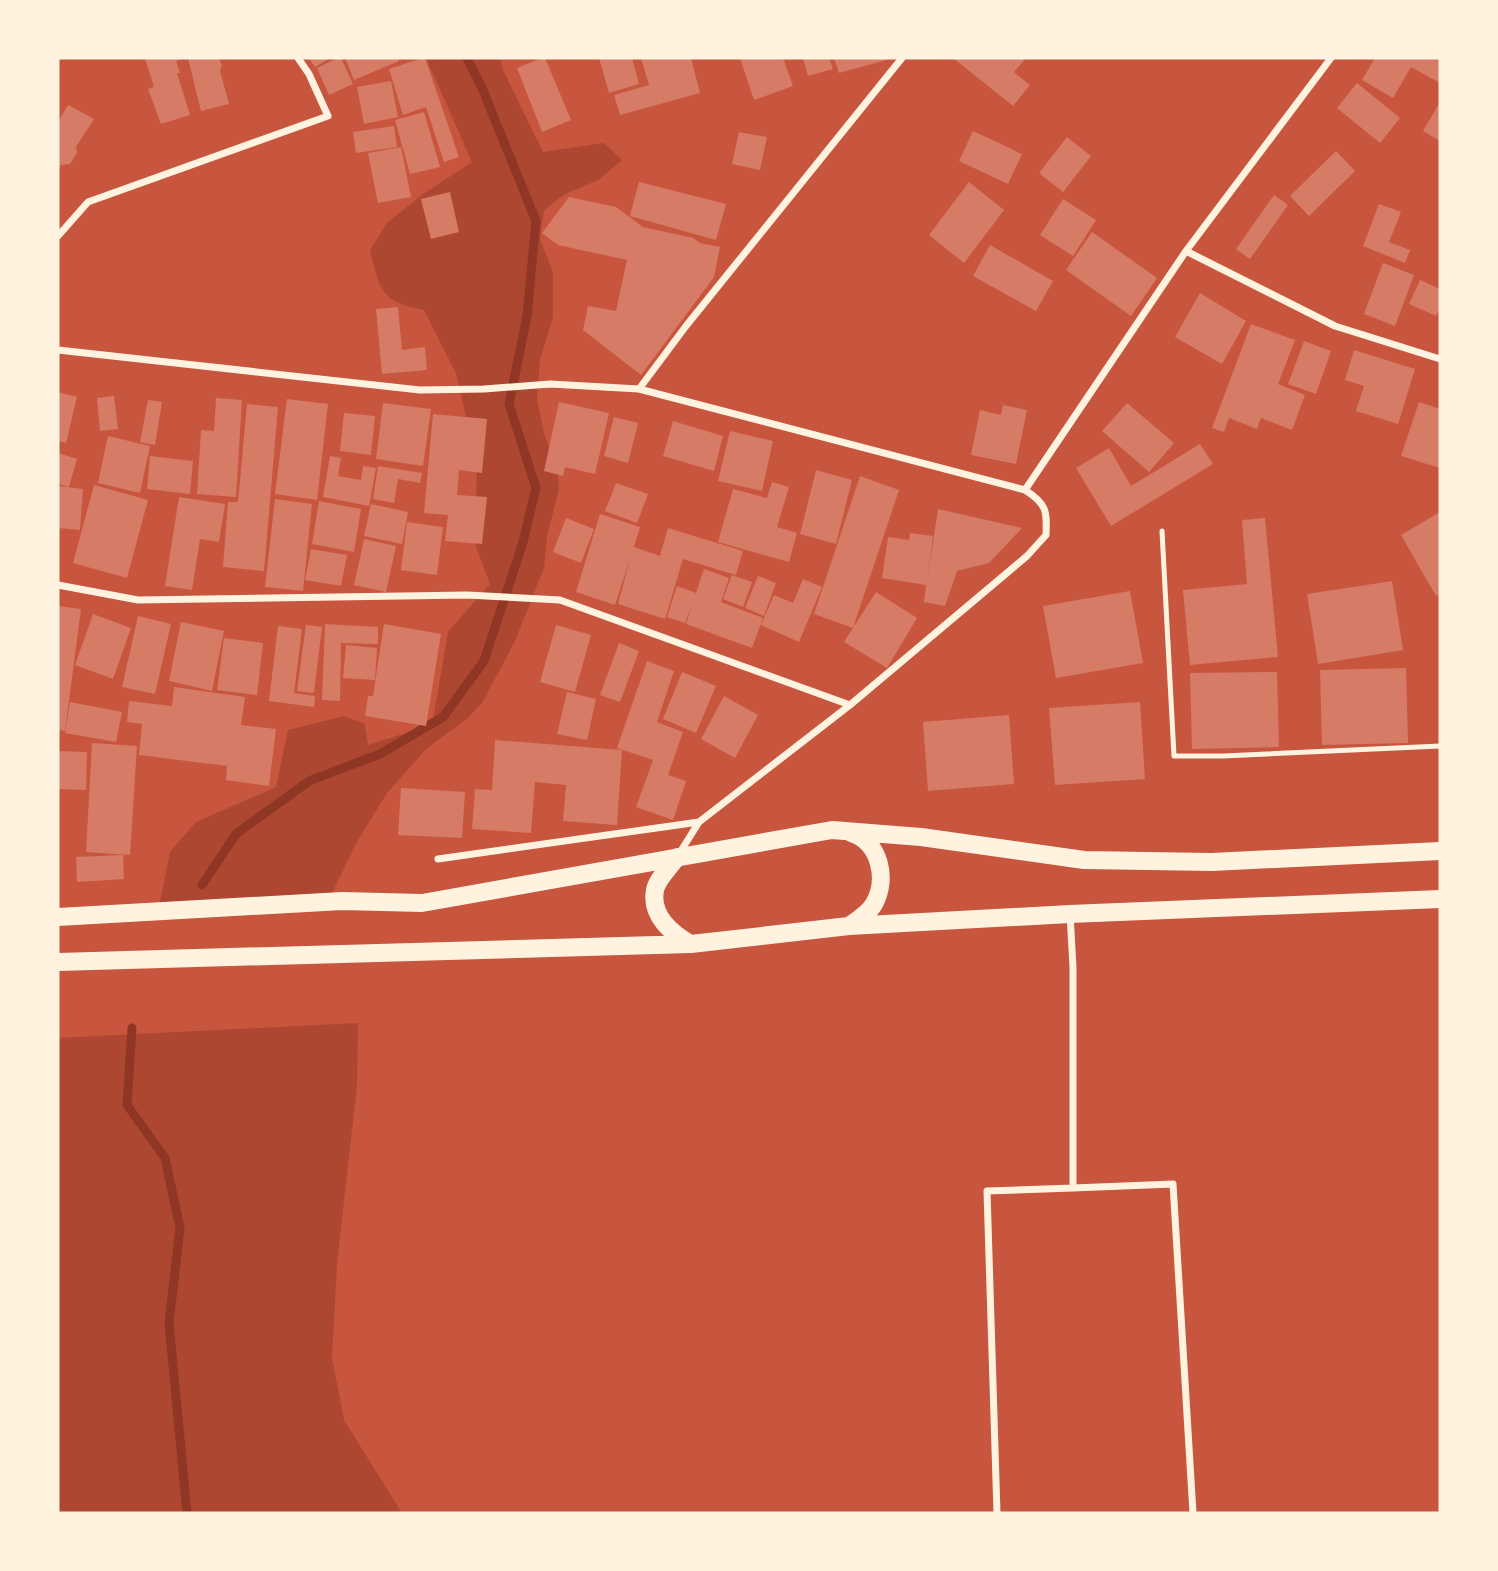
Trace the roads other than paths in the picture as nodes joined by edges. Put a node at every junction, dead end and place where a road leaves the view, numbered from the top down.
1 (298, 58) edge
2 (902, 58) edge
3 (1331, 58) edge
4 (58, 236) edge
5 (1186, 251) junction
6 (58, 350) edge
7 (1440, 359) edge
8 (639, 389) junction
9 (1025, 490) junction
10 (1162, 531) dead end
11 (58, 585) edge
12 (850, 705) junction
13 (1440, 746) edge
14 (699, 822) junction
15 (832, 830) junction
16 (1440, 851) edge
17 (677, 857) junction
18 (438, 859) dead end
19 (1440, 899) edge
20 (1070, 914) junction
21 (58, 917) edge
22 (849, 926) junction
23 (691, 944) junction
24 (58, 962) edge
25 (1073, 1188) junction
26 (997, 1513) edge
27 (1192, 1513) edge

1 - 4 street
2 - 8 street
3 - 5 street
5 - 7 street
5 - 9 street
6 - 8 street
8 - 9 street
9 - 12 street
10 - 13 lane
11 - 12 street
12 - 14 street
14 - 17 street
14 - 18 street
15 - 16 main road
15 - 17 main road
15 - 22 main road
17 - 21 main road
17 - 23 main road
19 - 20 main road
20 - 22 main road
20 - 25 street
22 - 23 main road
23 - 24 main road
25 - 26 street
25 - 27 street

